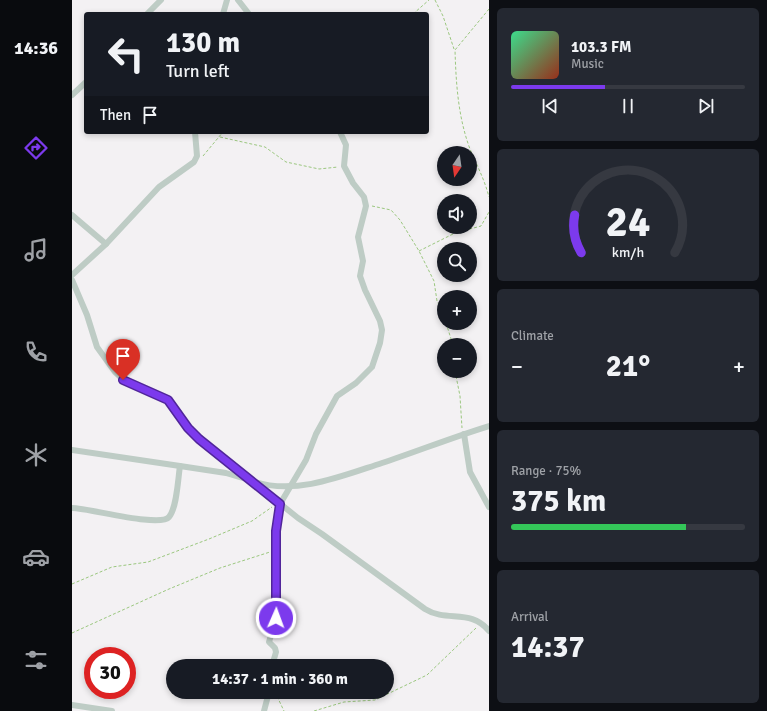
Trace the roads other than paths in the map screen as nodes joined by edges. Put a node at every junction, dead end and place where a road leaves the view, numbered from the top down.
1 (161, 0) edge
2 (227, 0) edge
3 (238, 0) edge
4 (150, 12) edge
5 (224, 12) edge
6 (247, 12) edge
7 (84, 84) edge
8 (72, 95) edge
9 (195, 134) edge
10 (341, 134) edge
11 (72, 215) edge
12 (106, 244) junction
13 (72, 275) edge
14 (72, 280) edge
15 (489, 426) edge
16 (464, 434) junction
17 (72, 450) edge
18 (180, 466) junction
19 (251, 481) junction
20 (291, 486) junction
21 (279, 504) junction
22 (489, 507) edge
23 (72, 508) edge
24 (489, 631) edge
25 (274, 659) edge
26 (268, 699) edge
27 (72, 705) edge
28 (112, 711) edge
29 (264, 711) edge

1 - 4 street
2 - 5 street
3 - 6 street
7 - 8 street
9 - 12 street
10 - 20 street
11 - 12 street
12 - 13 street
14 - 19 street
15 - 16 street
16 - 20 street
16 - 22 street
17 - 18 street
18 - 19 street
18 - 23 street
19 - 20 street
19 - 21 street
20 - 21 street
21 - 24 street
21 - 25 street
26 - 29 street
27 - 28 street

